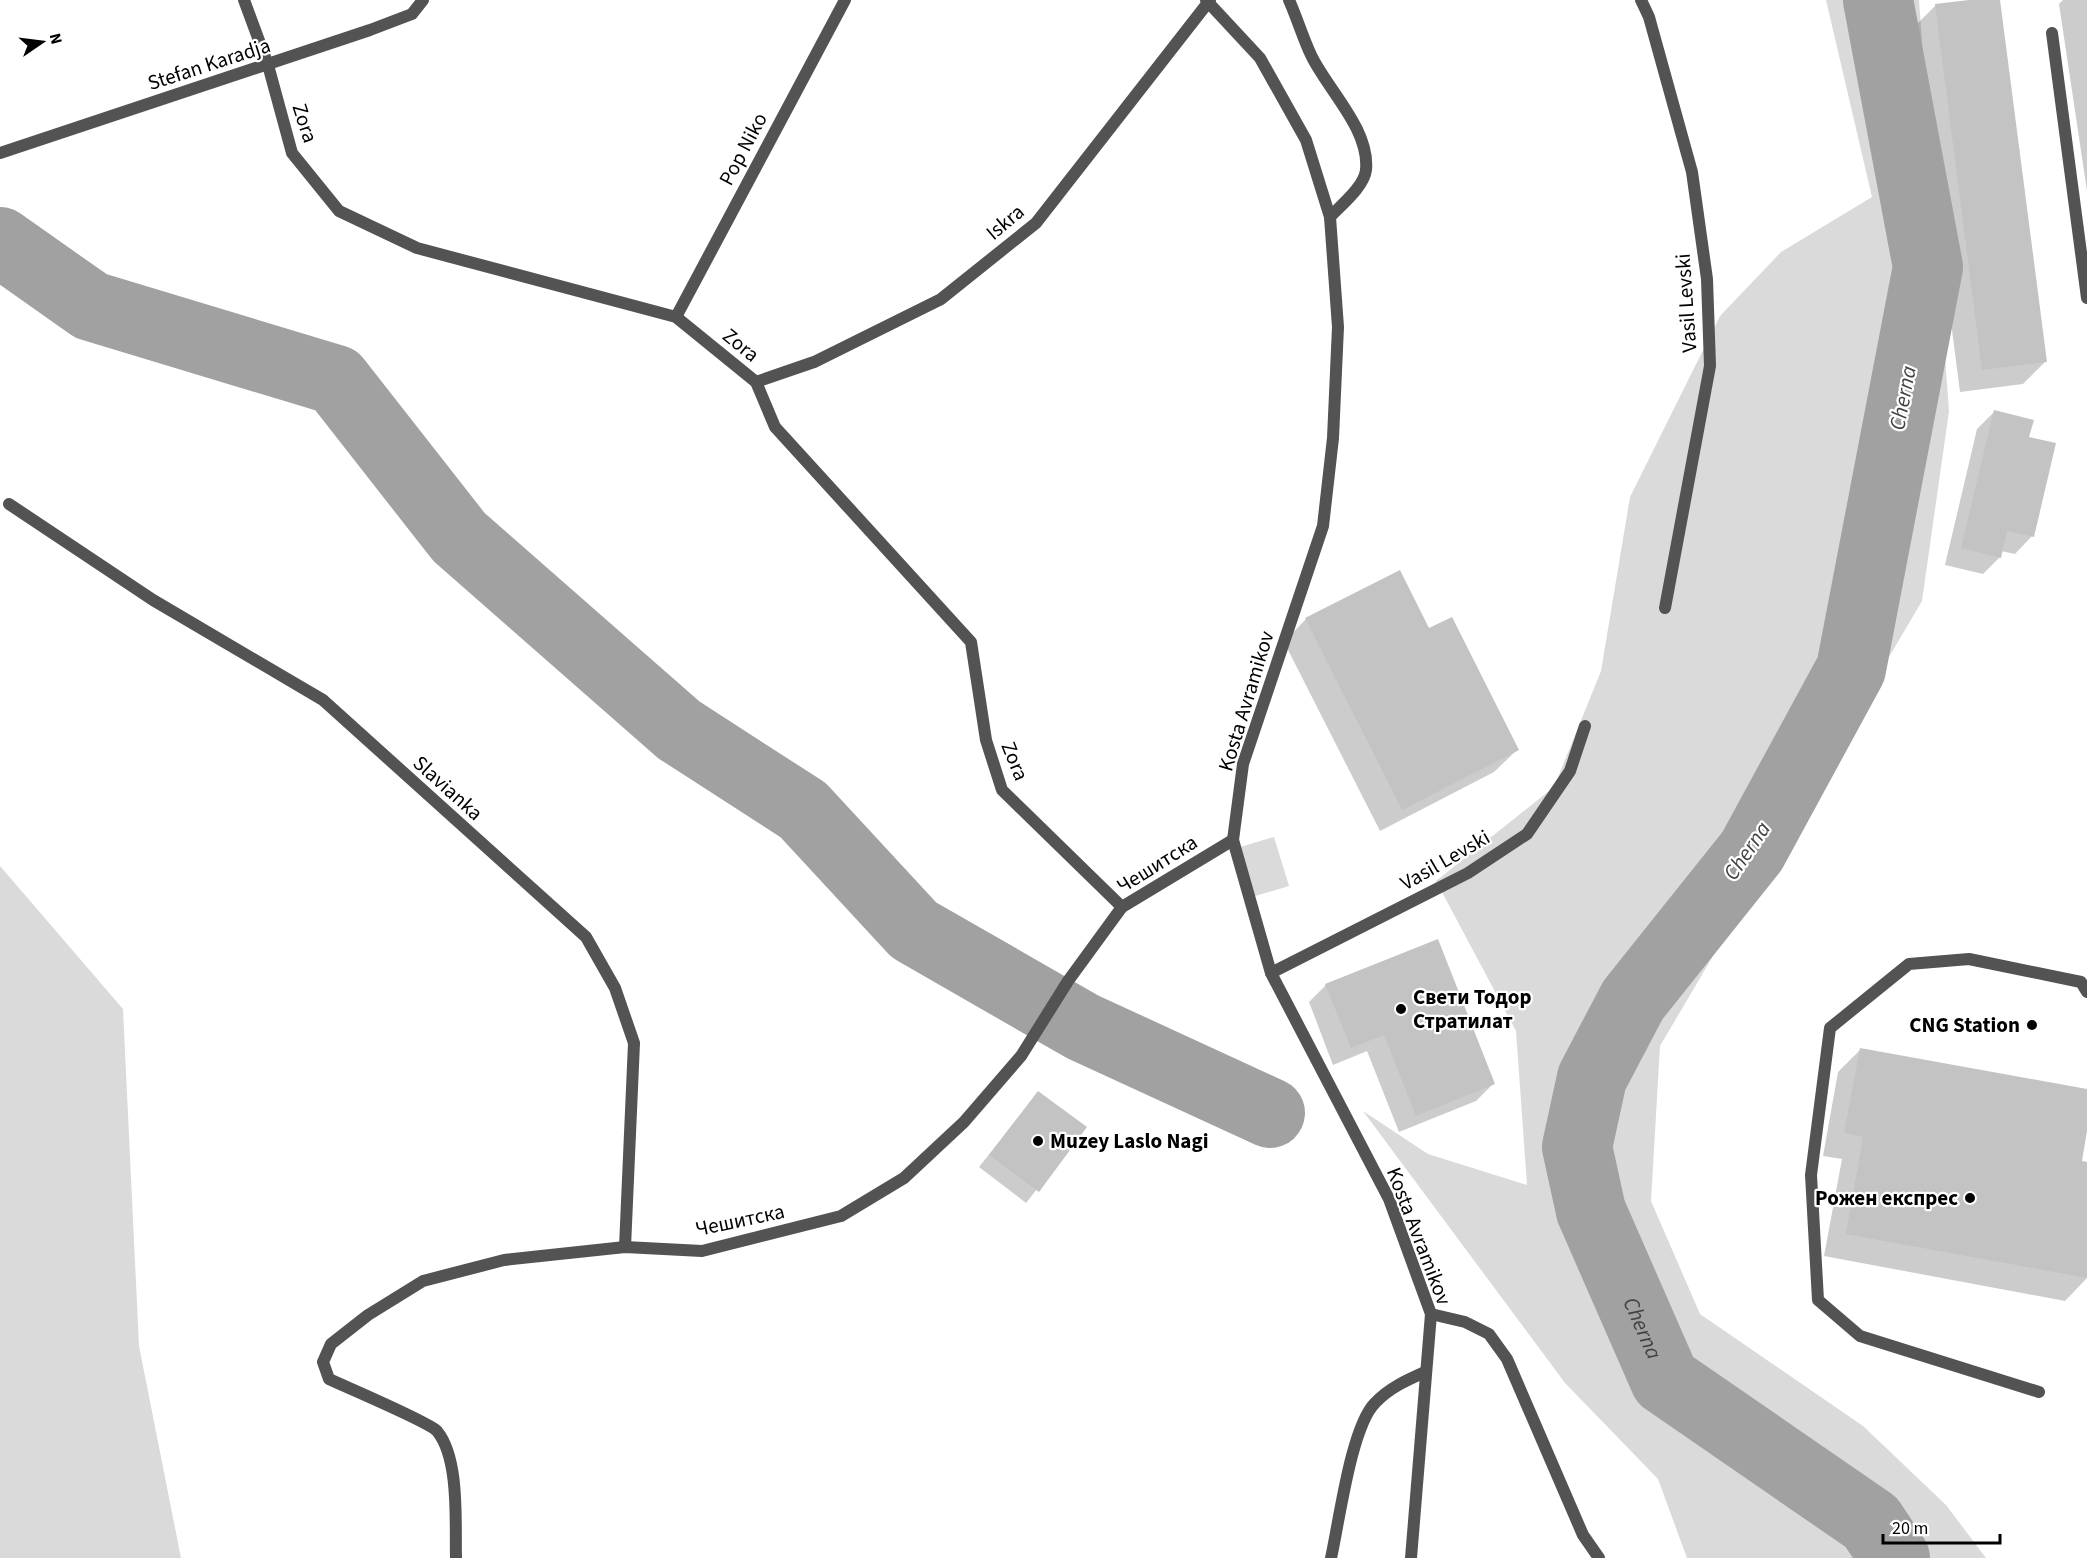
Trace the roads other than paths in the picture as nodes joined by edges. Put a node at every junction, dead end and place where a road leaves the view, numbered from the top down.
1 (244, 0) edge
2 (423, 0) edge
3 (845, 0) edge
4 (1289, 0) edge
5 (1641, 0) edge
6 (1208, 1) edge
7 (2052, 33) dead end
8 (268, 66) junction
9 (0, 153) edge
10 (1330, 217) junction
11 (2087, 298) edge
12 (676, 317) junction
13 (756, 382) junction
14 (9, 504) dead end
15 (1665, 608) dead end
16 (1586, 726) dead end
17 (1233, 840) junction
18 (1122, 907) junction
19 (1271, 974) junction
20 (2087, 992) edge
21 (625, 1247) junction
22 (1431, 1314) junction
23 (1425, 1372) junction
24 (2039, 1392) dead end
25 (456, 1558) edge
26 (1331, 1558) edge
27 (1411, 1558) edge
28 (1599, 1558) edge

1 - 8 street, Zora
2 - 8 street, Stefan Karadja
3 - 12 street, Pop Niko
4 - 10 street
5 - 15 street, Vasil Levski
6 - 10 street, Kosta Avramikov
6 - 13 street, Iskra
7 - 11 street
8 - 9 street, Stefan Karadja
8 - 12 street, Zora
10 - 17 street, Kosta Avramikov
12 - 13 street, Zora
13 - 18 street, Zora
14 - 21 street, Slavianka
16 - 19 street, Vasil Levski
17 - 18 street, Чешитска
17 - 19 street, Kosta Avramikov
18 - 21 street, Чешитска
19 - 22 street, Kosta Avramikov
20 - 24 street
21 - 25 street, Чешитска
22 - 23 street, Kosta Avramikov
22 - 28 street
23 - 26 street
23 - 27 street, Kosta Avramikov

